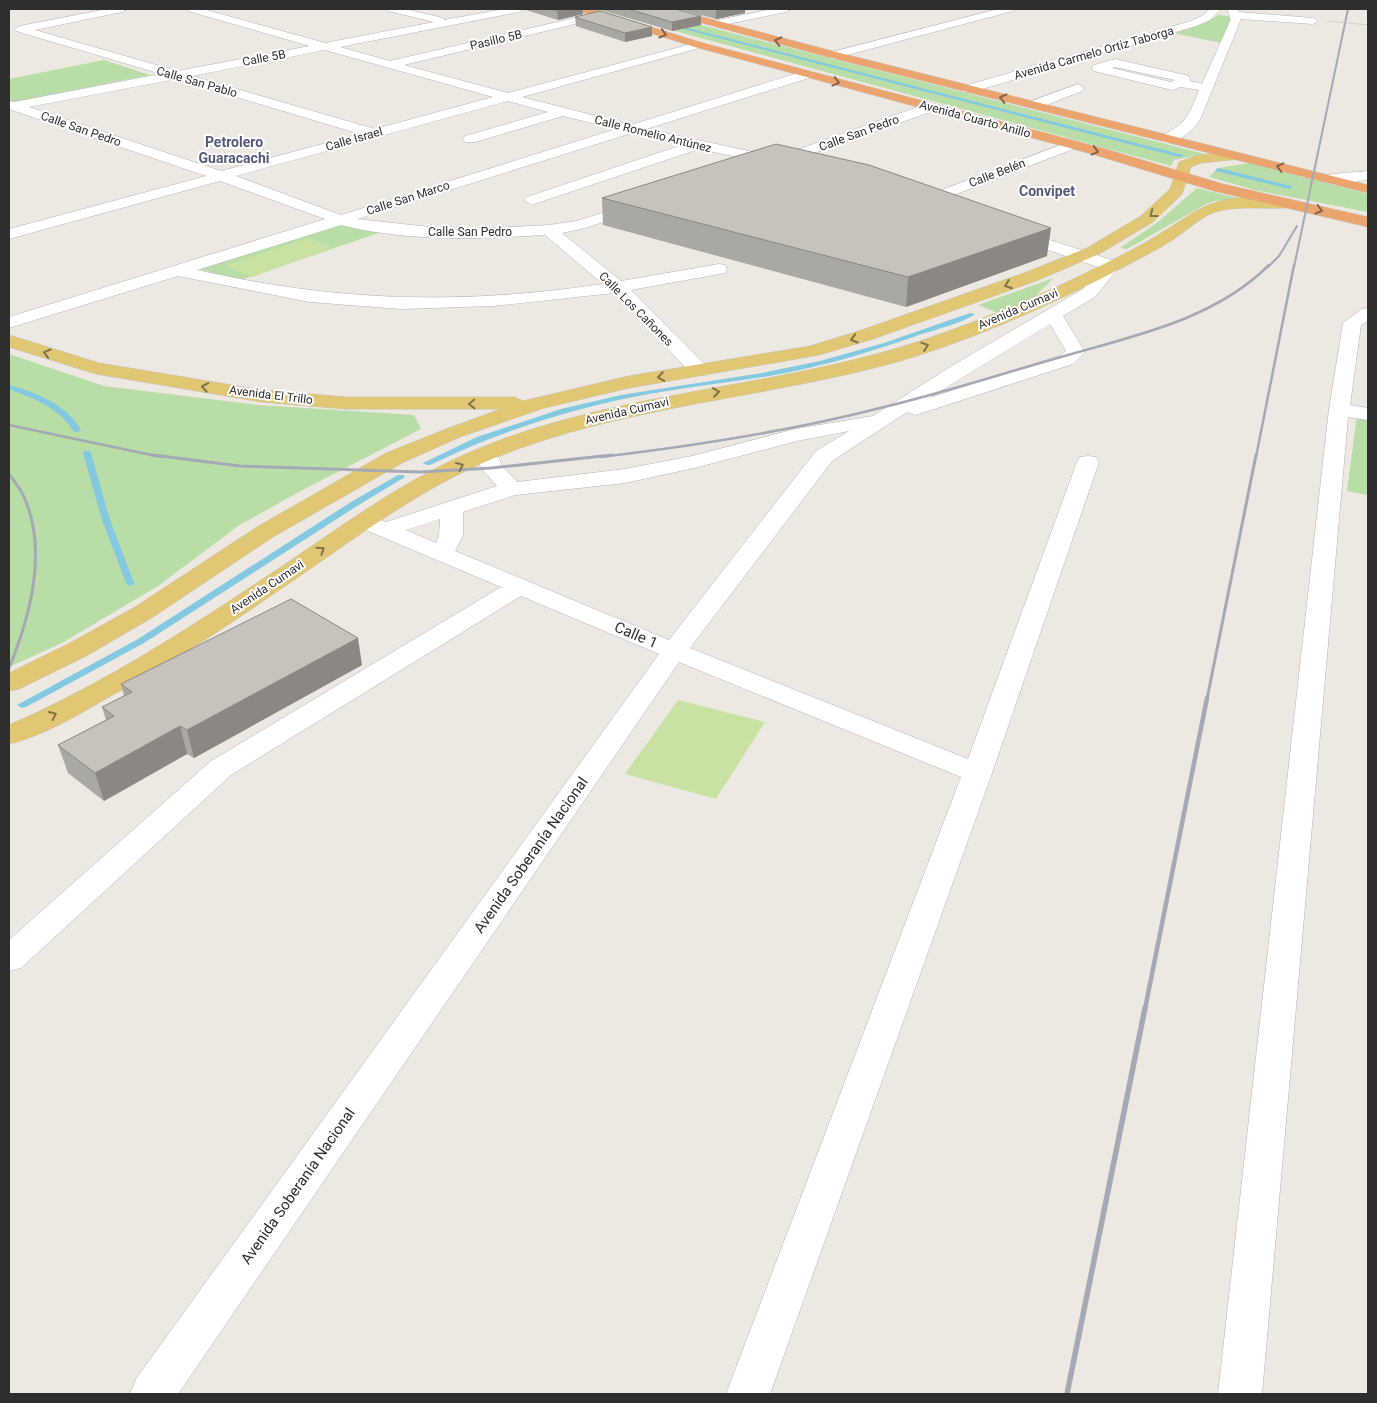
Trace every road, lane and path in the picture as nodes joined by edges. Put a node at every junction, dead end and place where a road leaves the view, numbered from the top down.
1 (122, 9) edge
2 (192, 9) edge
3 (392, 9) edge
4 (519, 9) edge
5 (583, 9) edge
6 (661, 9) edge
7 (786, 9) edge
8 (1009, 9) edge
9 (1196, 9) edge
10 (1215, 10) edge
11 (1233, 12) edge
12 (600, 15) junction
13 (1313, 21) dead end
14 (1327, 21) dead end
15 (448, 23) junction
16 (713, 24) junction
17 (1368, 25) edge
18 (14, 30) edge
19 (699, 45) junction
20 (326, 46) junction
21 (832, 55) junction
22 (391, 65) junction
23 (808, 74) junction
24 (177, 75) junction
25 (1179, 83) junction
26 (1078, 88) dead end
27 (1206, 88) junction
28 (968, 89) junction
29 (506, 97) junction
30 (1034, 105) junction
31 (10, 106) edge
32 (931, 107) junction
33 (563, 112) junction
34 (629, 128) junction
35 (373, 134) junction
36 (470, 139) dead end
37 (1167, 139) junction
38 (1071, 144) junction
39 (698, 145) junction
40 (1234, 156) junction
41 (777, 162) junction
42 (806, 169) edge
43 (749, 171) edge
44 (1368, 175) edge
45 (221, 176) junction
46 (1180, 177) junction
47 (1327, 179) junction
48 (1368, 189) edge
49 (907, 197) edge
50 (532, 200) dead end
51 (654, 201) edge
52 (923, 202) junction
53 (1290, 204) junction
54 (942, 208) edge
55 (17, 216) dead end
56 (341, 220) junction
57 (1368, 222) edge
58 (41, 225) junction
59 (997, 228) edge
60 (549, 230) junction
61 (9, 234) edge
62 (1081, 256) junction
63 (1112, 266) junction
64 (719, 269) dead end
65 (177, 270) junction
66 (619, 288) junction
67 (952, 306) junction
68 (1029, 306) junction
69 (1368, 313) edge
70 (1054, 316) junction
71 (9, 323) edge
72 (986, 323) junction
73 (9, 341) edge
74 (962, 368) junction
75 (700, 371) junction
76 (538, 403) junction
77 (1354, 412) edge
78 (883, 418) junction
79 (487, 453) junction
80 (1088, 462) dead end
81 (512, 488) junction
82 (452, 508) junction
83 (374, 526) junction
84 (441, 555) junction
85 (520, 586) junction
86 (674, 651) junction
87 (9, 683) edge
88 (9, 735) edge
89 (978, 773) junction
90 (9, 959) edge
91 (152, 1394) edge
92 (748, 1394) edge
93 (1240, 1394) edge

1 - 18 street
2 - 20 street, Calle Romelio Antúnez
3 - 15 street
4 - 15 street, Calle 5B
5 - 12 highway, Avenida Cuarto Anillo
6 - 16 highway, Avenida Cuarto Anillo
7 - 16 street
8 - 21 street
9 - 10 street
10 - 11 street
10 - 28 street, Avenida Carmelo Ortiz Taborga
11 - 13 street
11 - 27 street
12 -> 19 highway, Avenida Cuarto Anillo
12 - 22 street, Pasillo 5B
14 - 17 path, bridge
15 - 20 street, Calle 5B
21 -> 16 highway, Avenida Cuarto Anillo
18 - 24 street, Calle San Pablo
19 - 23 highway, Avenida Cuarto Anillo
19 - 29 street, Calle Israel
20 - 22 street, Calle Romelio Antúnez
20 - 24 street, Calle 5B
21 - 28 highway, Avenida Cuarto Anillo
22 - 29 street, Calle Romelio Antúnez
23 -> 32 highway, Avenida Cuarto Anillo
23 - 34 street, Calle San Marco
24 - 31 street, Calle 5B
24 - 35 street, Calle San Pablo
25 - 25 street
25 - 27 street
26 - 30 street
27 - 37 street
30 -> 28 highway, Avenida Cuarto Anillo
29 - 33 street, Calle Romelio Antúnez
29 - 35 street, Calle Israel
30 - 37 highway, Avenida Cuarto Anillo
31 - 45 street, Calle San Pedro
32 - 38 highway, Avenida Cuarto Anillo
32 - 41 street, Calle San Pedro
33 - 34 street, Calle Romelio Antúnez
33 - 36 street
34 - 39 street, Calle Romelio Antúnez
34 - 56 street, Calle San Marco
35 - 45 street, Calle Israel
37 - 40 highway, Avenida Cuarto Anillo
38 -> 46 highway, Avenida Cuarto Anillo
38 - 52 street, Calle Belén
39 - 41 street, Calle Romelio Antúnez
39 - 50 street
40 - 46 main road, Avenida Cumavi
47 -> 40 highway, Avenida Cuarto Anillo
41 - 42 street, Calle Romelio Antúnez
41 - 43 street, Calle San Pedro
44 - 47 street
45 - 56 street, Calle San Pedro
45 - 58 street, Calle Israel
46 - 53 highway, Avenida Cuarto Anillo
46 -> 62 main road, Avenida Cumavi
47 - 48 highway, Avenida Cuarto Anillo
49 - 52 street
51 - 60 street, Calle San Pedro
52 - 54 street
53 -> 57 highway, Avenida Cuarto Anillo
53 - 63 main road, Avenida Cumavi
55 - 58 street
56 - 60 street, Calle San Pedro
56 - 65 street, Calle San Marco
58 - 61 street, Calle Israel
59 - 62 street
60 - 66 street, Calle Los Cañones
62 - 63 street
62 -> 67 main road, Avenida Cumavi
63 - 68 main road, Avenida Cumavi
63 - 70 street, Avenida Soberanía Nacional
64 - 66 street
65 - 66 street
65 - 71 street, Calle San Marco
66 - 75 street, Calle Los Cañones
67 - 72 main road
67 -> 75 main road, Avenida Cumavi
68 - 72 main road, Avenida Cumavi
68 - 74 street, Avenida Soberanía Nacional
69 - 77 street
70 - 74 street, Avenida Soberanía Nacional
70 - 78 street
79 -> 72 main road, Avenida Cumavi
76 -> 73 main road, Avenida El Trillo
74 - 78 street, Avenida Soberanía Nacional
75 -> 76 main road, Avenida Cumavi
76 - 87 main road, Avenida Cumavi
77 - 93 street
78 - 81 street
78 - 86 street, Avenida Soberanía Nacional
79 - 81 street
83 -> 79 main road, Avenida Cumavi
80 - 89 street
81 - 82 street
82 - 83 street
82 - 84 street
83 - 84 street, Calle 1
88 -> 83 main road, Avenida Cumavi
84 - 85 street, Calle 1
85 - 86 street, Calle 1
85 - 90 street
86 - 89 street, Calle 1
86 - 91 street, Avenida Soberanía Nacional
89 - 92 street

